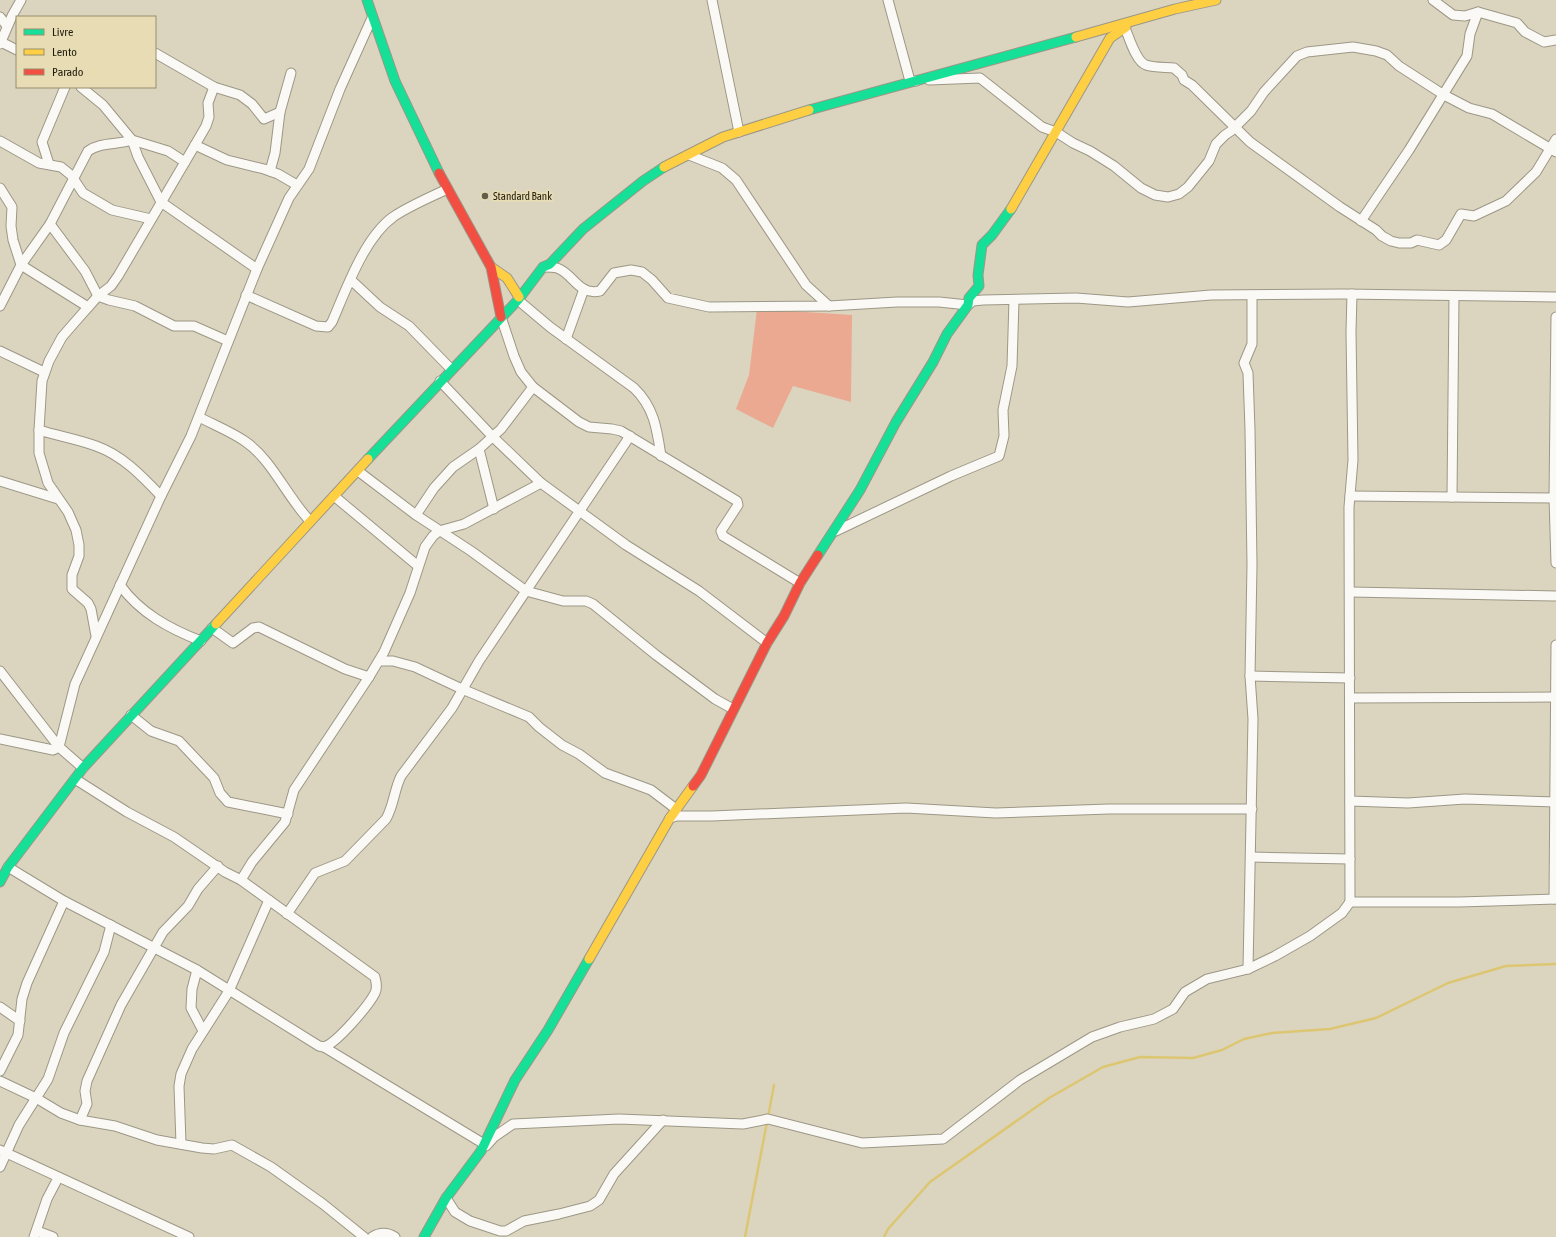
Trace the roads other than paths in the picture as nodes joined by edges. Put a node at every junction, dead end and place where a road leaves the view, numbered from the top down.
1 (22, 0) edge
2 (367, 0) edge
3 (712, 0) edge
4 (888, 0) edge
5 (1216, 0) edge
6 (1432, 0) edge
7 (1478, 12) junction
8 (0, 17) edge
9 (372, 18) junction
10 (7, 26) junction
11 (1124, 26) junction
12 (1556, 40) edge
13 (0, 43) edge
14 (16, 50) edge
15 (156, 54) edge
16 (291, 73) dead end
17 (910, 81) junction
18 (214, 87) junction
19 (65, 88) edge
20 (83, 88) edge
21 (1444, 95) junction
22 (280, 112) junction
23 (1234, 127) junction
24 (739, 132) junction
25 (1056, 132) junction
26 (1556, 139) edge
27 (132, 140) junction
28 (0, 141) edge
29 (195, 145) junction
30 (1553, 149) edge
31 (690, 156) junction
32 (185, 162) junction
33 (49, 164) junction
34 (270, 171) junction
35 (74, 181) junction
36 (297, 185) junction
37 (0, 188) edge
38 (447, 189) junction
39 (161, 202) junction
40 (151, 219) junction
41 (1361, 221) junction
42 (50, 224) junction
43 (21, 265) junction
44 (491, 267) junction
45 (543, 267) junction
46 (257, 269) junction
47 (352, 280) junction
48 (584, 289) junction
49 (1352, 294) junction
50 (246, 295) junction
51 (98, 296) junction
52 (1252, 296) junction
53 (1454, 296) junction
54 (1556, 297) edge
55 (518, 299) junction
56 (1014, 300) junction
57 (968, 305) junction
58 (0, 306) edge
59 (829, 306) junction
60 (88, 307) junction
61 (501, 317) junction
62 (1556, 317) edge
63 (566, 339) junction
64 (228, 341) junction
65 (0, 351) edge
66 (452, 369) junction
67 (44, 372) junction
68 (440, 381) junction
69 (533, 387) junction
70 (199, 417) junction
71 (39, 430) junction
72 (492, 436) junction
73 (630, 436) junction
74 (479, 449) junction
75 (661, 456) junction
76 (358, 471) junction
77 (0, 481) edge
78 (541, 483) junction
79 (161, 496) junction
80 (334, 496) junction
81 (1350, 496) junction
82 (1452, 497) junction
83 (1555, 498) edge
84 (58, 499) junction
85 (494, 509) junction
86 (580, 511) junction
87 (416, 515) junction
88 (310, 521) junction
89 (440, 531) junction
90 (836, 531) junction
91 (1556, 563) edge
92 (418, 566) junction
93 (800, 583) junction
94 (120, 585) junction
95 (526, 591) junction
96 (1351, 592) junction
97 (1556, 596) edge
98 (212, 628) junction
99 (96, 636) junction
100 (201, 641) junction
101 (767, 642) junction
102 (1556, 645) edge
103 (379, 661) junction
104 (0, 671) edge
105 (1250, 676) junction
106 (369, 677) junction
107 (1350, 678) junction
108 (462, 689) junction
109 (1555, 697) edge
110 (1350, 698) junction
111 (733, 710) junction
112 (130, 715) junction
113 (0, 739) edge
114 (60, 747) junction
115 (83, 768) junction
116 (74, 779) junction
117 (1350, 801) junction
118 (1555, 802) edge
119 (676, 809) junction
120 (1252, 809) junction
121 (288, 814) junction
122 (670, 818) junction
123 (1251, 857) junction
124 (1350, 859) junction
125 (218, 866) junction
126 (8, 867) junction
127 (241, 880) junction
128 (0, 882) edge
129 (1555, 899) edge
130 (269, 900) junction
131 (64, 902) junction
132 (1350, 902) junction
133 (287, 914) junction
134 (111, 925) junction
135 (154, 947) junction
136 (1248, 969) junction
137 (197, 970) junction
138 (229, 992) junction
139 (0, 1007) edge
140 (20, 1021) junction
141 (203, 1031) junction
142 (324, 1047) junction
143 (0, 1071) edge
144 (0, 1081) edge
145 (36, 1098) junction
146 (80, 1120) junction
147 (663, 1120) junction
148 (181, 1144) junction
149 (483, 1148) junction
150 (3, 1151) edge
151 (0, 1167) edge
152 (58, 1178) junction
153 (446, 1198) junction
154 (36, 1234) edge
155 (53, 1237) edge
156 (189, 1237) edge
157 (364, 1237) edge
158 (372, 1237) edge
159 (395, 1237) edge
160 (424, 1237) edge

1 - 10 street
2 - 9 street
3 - 24 street
4 - 17 street
5 - 11 street
6 - 7 street
7 - 12 street
7 - 21 street
8 - 10 street
9 - 36 street
9 - 38 street
10 - 13 street
11 - 17 street
11 - 23 street
11 - 25 street
13 - 14 street
15 - 18 street
16 - 22 street
17 - 24 street
17 - 25 street
18 - 22 street
18 - 29 street
19 - 33 street
20 - 27 street
21 - 23 street
21 - 30 street
21 - 41 street
22 - 34 street
23 - 25 street
23 - 41 street
24 - 31 street
25 - 57 street
26 - 30 street
27 - 32 street
27 - 35 street
27 - 39 street
28 - 33 street
29 - 32 street
29 - 34 street
30 - 41 street
31 - 45 street
31 - 59 street
32 - 39 street
33 - 35 street
34 - 36 street
35 - 40 street
35 - 42 street
36 - 46 street
37 - 43 street
38 - 44 street
38 - 47 street
39 - 40 street
39 - 46 street
40 - 51 street
42 - 43 street
42 - 51 street
43 - 58 street
43 - 60 street
44 - 55 street
44 - 61 street
45 - 48 street
45 - 55 street
46 - 50 street
47 - 50 street
47 - 66 street
48 - 59 street
48 - 63 street
49 - 52 street
49 - 53 street
49 - 81 street
50 - 64 street
51 - 60 street
51 - 64 street
52 - 56 street
52 - 105 street
53 - 54 street
53 - 82 street
55 - 61 street
55 - 63 street
56 - 57 street
56 - 90 street
57 - 59 street
57 - 90 street
60 - 67 street
61 - 66 street
61 - 69 street
62 - 83 street
63 - 75 street
64 - 70 street
65 - 67 street
66 - 68 street
67 - 71 street
68 - 72 street
68 - 76 street
69 - 72 street
69 - 73 street
70 - 79 street
70 - 88 street
71 - 79 street
71 - 84 street
72 - 74 street
72 - 78 street
73 - 75 street
73 - 86 street
74 - 85 street
74 - 87 street
75 - 93 street
76 - 80 street
76 - 87 street
77 - 84 street
78 - 85 street
78 - 86 street
79 - 94 street
80 - 88 street
80 - 92 street
81 - 82 street
81 - 96 street
82 - 83 street
83 - 91 street
84 - 99 street
85 - 89 street
86 - 95 street
86 - 101 street
87 - 89 street
88 - 98 street
89 - 92 street
89 - 95 street
90 - 93 street
92 - 103 street
93 - 101 street
94 - 99 street
94 - 100 street
95 - 108 street
95 - 111 street
96 - 97 street
96 - 107 street
98 - 100 street
98 - 106 street
99 - 114 street
100 - 112 street
101 - 111 street
102 - 109 street
103 - 106 street
103 - 108 street
104 - 114 street
105 - 107 street
105 - 120 street
106 - 121 street
107 - 110 street
108 - 119 street
108 - 133 street
109 - 110 street
109 - 118 street
110 - 117 street
111 - 119 street
112 - 115 street
112 - 121 street
113 - 114 street
114 - 115 street
115 - 116 street
116 - 125 street
116 - 126 street
117 - 118 street
117 - 124 street
118 - 129 street
119 - 122 street
120 - 122 street
120 - 123 street
121 - 127 street
122 - 149 street
123 - 124 street
123 - 136 street
124 - 132 street
125 - 127 street
125 - 135 street
126 - 128 street
126 - 131 street
127 - 130 street
129 - 132 street
130 - 133 street
130 - 138 street
131 - 134 street
131 - 140 street
132 - 136 street
133 - 142 street
134 - 135 street
134 - 145 street
135 - 137 street
135 - 146 street
136 - 147 street
137 - 138 street
137 - 141 street
138 - 141 street
138 - 142 street
139 - 140 street
140 - 143 street
141 - 148 street
142 - 149 street
144 - 145 street
145 - 146 street
145 - 150 street
146 - 148 street
147 - 149 street
147 - 153 street
148 - 157 street
149 - 153 street
150 - 151 street
150 - 152 street
152 - 154 street
152 - 156 street
153 - 160 street
154 - 155 street
158 - 159 street

